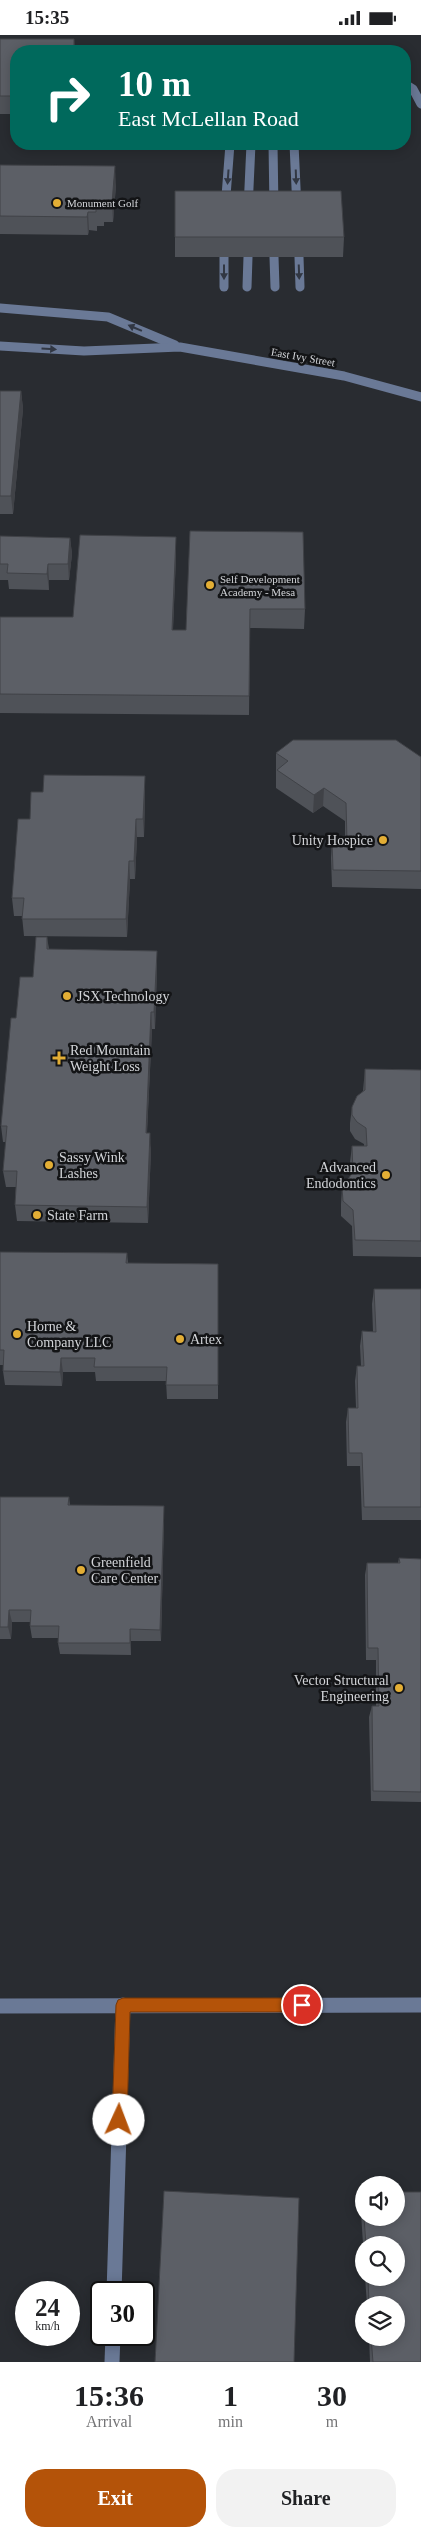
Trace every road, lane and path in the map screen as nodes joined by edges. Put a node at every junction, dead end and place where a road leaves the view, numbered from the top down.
1 (411, 88) edge
2 (421, 104) edge
3 (230, 150) edge
4 (251, 150) edge
5 (273, 150) edge
6 (294, 150) edge
7 (225, 211) edge
8 (248, 211) edge
9 (274, 211) edge
10 (297, 211) edge
11 (224, 257) edge
12 (248, 257) edge
13 (274, 257) edge
14 (299, 257) edge
15 (224, 287) dead end
16 (247, 287) dead end
17 (275, 287) dead end
18 (300, 287) dead end
19 (0, 308) edge
20 (0, 346) edge
21 (180, 347) junction
22 (421, 397) edge
23 (123, 2005) junction
24 (421, 2005) edge
25 (0, 2006) edge
26 (114, 2281) edge
27 (113, 2346) edge
28 (112, 2362) edge

1 - 2 street
3 -> 7 street
4 - 8 street
5 - 9 street
6 -> 10 street
11 -> 15 street
12 - 16 street
13 - 17 street
14 -> 18 street
21 -> 19 street, East Ivy Street
20 -> 21 street, East Ivy Street
21 - 22 street, East Ivy Street
23 - 24 street
23 - 25 street
23 - 26 street
27 - 28 street

